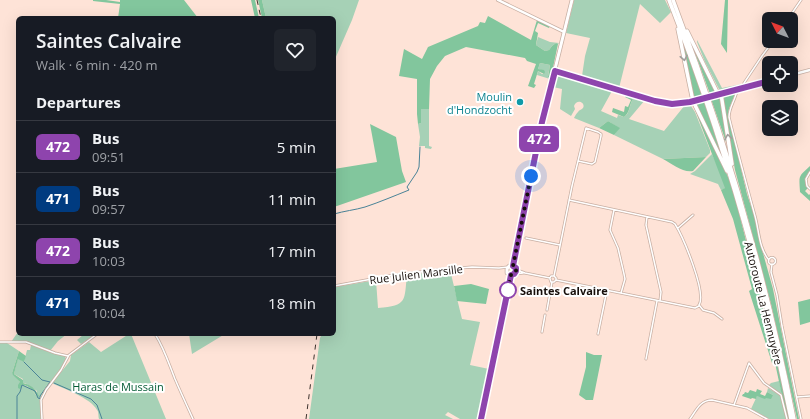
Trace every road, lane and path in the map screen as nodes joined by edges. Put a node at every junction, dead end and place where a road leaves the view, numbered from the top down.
1 (498, 0) edge
2 (572, 0) edge
3 (669, 0) edge
4 (673, 0) edge
5 (801, 0) edge
6 (793, 12) edge
7 (677, 20) junction
8 (682, 25) junction
9 (564, 32) junction
10 (768, 48) edge
11 (810, 70) edge
12 (555, 71) junction
13 (798, 73) edge
14 (762, 83) edge
15 (743, 88) junction
16 (737, 90) junction
17 (718, 94) junction
18 (694, 101) junction
19 (578, 161) junction
20 (810, 172) edge
21 (736, 190) junction
22 (810, 190) edge
23 (570, 200) junction
24 (614, 210) junction
25 (693, 215) dead end
26 (647, 217) junction
27 (678, 228) junction
28 (526, 238) dead end
29 (560, 244) junction
30 (769, 260) junction
31 (772, 264) junction
32 (513, 266) junction
33 (508, 267) junction
34 (499, 268) junction
35 (516, 270) junction
36 (506, 271) junction
37 (525, 273) junction
38 (513, 275) junction
39 (554, 276) junction
40 (550, 278) junction
41 (556, 280) junction
42 (552, 282) junction
43 (336, 286) edge
44 (607, 290) junction
45 (621, 293) junction
46 (658, 301) junction
47 (699, 305) junction
48 (546, 310) dead end
49 (546, 315) dead end
50 (722, 319) dead end
51 (542, 332) dead end
52 (598, 334) dead end
53 (94, 336) edge
54 (156, 336) edge
55 (0, 342) edge
56 (69, 356) junction
57 (646, 359) dead end
58 (810, 396) edge
59 (797, 397) junction
60 (734, 405) junction
61 (42, 419) edge
62 (193, 419) edge
63 (481, 419) edge
64 (690, 419) edge
65 (767, 419) edge
66 (787, 419) edge
67 (791, 419) edge
68 (794, 419) edge
69 (801, 419) edge

1 - 9 main road
2 - 9 main road
3 - 7 highway
4 - 8 highway
5 - 6 street
7 -> 18 highway
7 - 21 highway
8 - 17 highway
8 - 21 highway
9 - 12 main road
10 - 15 street
11 - 13 main road
12 - 18 main road
12 - 32 main road
14 - 15 main road
15 - 16 main road
16 - 17 main road
16 - 30 street
17 - 18 main road, bridge
21 -> 17 highway
18 - 21 highway
19 - 19 street
19 - 23 street
20 - 22 street
21 - 67 highway, Autoroute La Hennuyère
21 - 68 highway, Autoroute La Hennuyère
23 - 24 street
23 - 29 street
24 - 26 street
24 - 45 street
25 - 27 street
26 - 27 street
26 - 46 street
27 - 47 street
28 - 29 street
29 - 39 street
30 - 31 street
30 - 31 street
31 - 59 street
32 - 33 main road
32 - 35 main road
33 - 34 street, Rue Julien Marsille
33 - 36 main road
34 - 36 street, Rue Julien Marsille
34 - 43 street, Rue Julien Marsille
35 - 37 street
35 - 38 main road
36 - 38 main road
37 - 38 street
37 - 40 street
38 - 63 main road
39 - 40 street
39 - 41 street
40 - 42 street
41 - 42 street
41 - 44 street
42 - 48 street
44 - 45 street
44 - 52 street
45 - 46 street
46 - 47 street
46 - 57 street
47 - 50 street
49 - 51 street
53 - 56 street
54 - 62 street
55 - 56 street
56 - 61 street
58 - 59 street
59 - 69 street
60 - 64 street
60 - 65 street
60 - 66 street

